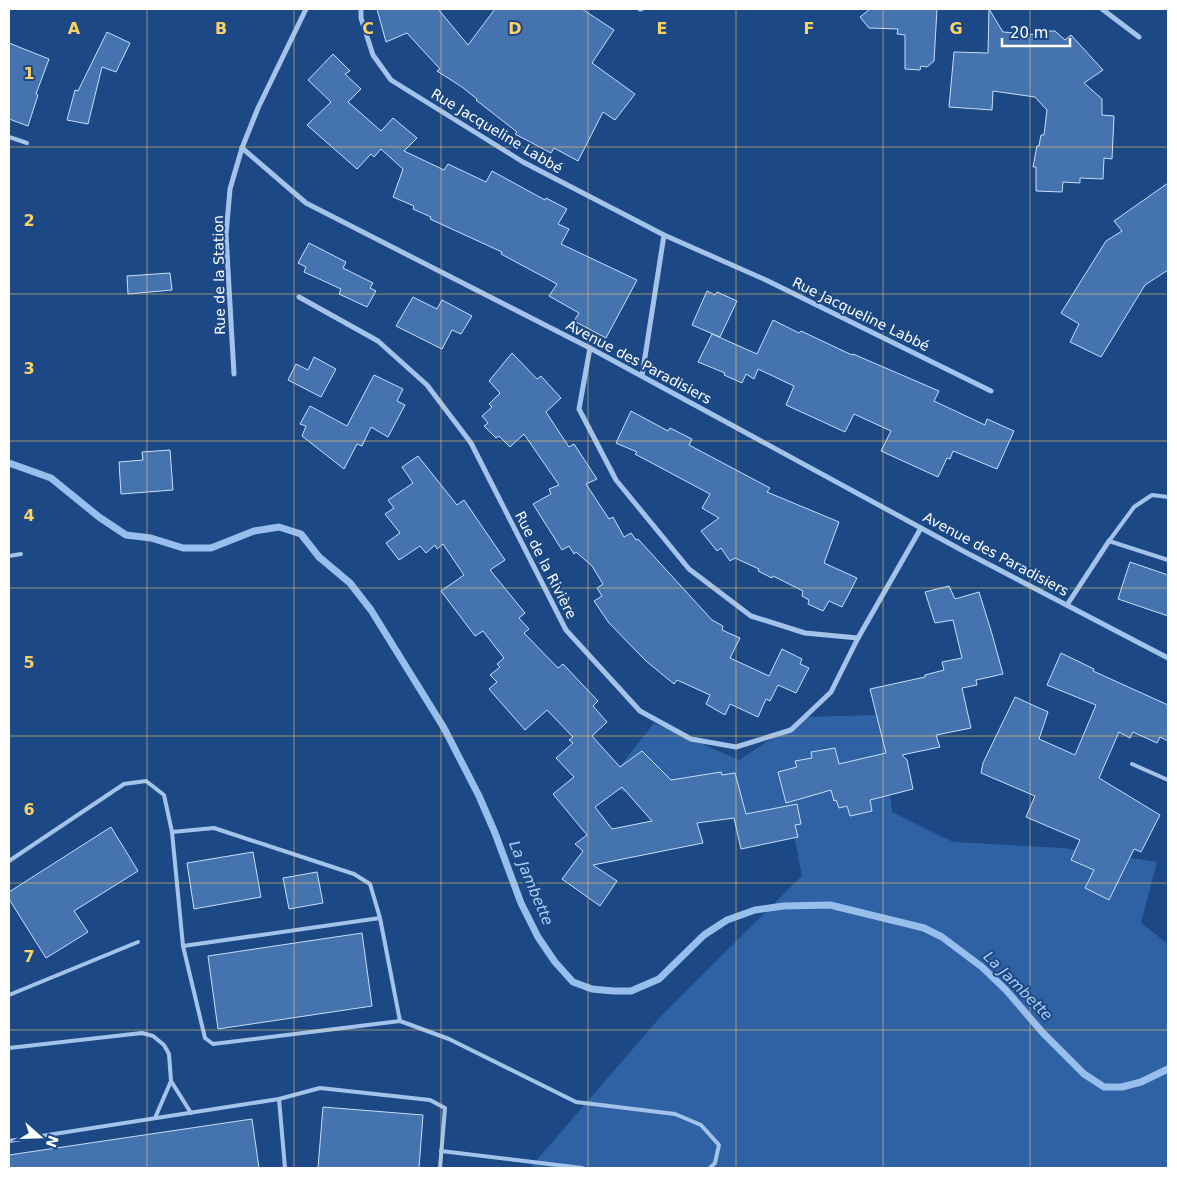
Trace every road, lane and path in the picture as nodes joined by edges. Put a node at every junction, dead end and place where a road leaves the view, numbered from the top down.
1 (306, 9) edge
2 (361, 9) edge
3 (1102, 9) edge
4 (1139, 37) dead end
5 (9, 137) edge
6 (27, 143) dead end
7 (242, 148) junction
8 (664, 235) junction
9 (299, 297) dead end
10 (590, 348) junction
11 (234, 374) dead end
12 (642, 376) junction
13 (991, 391) dead end
14 (1168, 497) edge
15 (921, 528) junction
16 (1110, 541) junction
17 (21, 554) dead end
18 (9, 556) edge
19 (1168, 560) edge
20 (1067, 605) junction
21 (858, 638) junction
22 (1168, 658) edge
23 (1132, 764) dead end
24 (1168, 779) edge
25 (172, 832) junction
26 (9, 861) edge
27 (380, 918) junction
28 (138, 942) dead end
29 (184, 946) junction
30 (9, 995) edge
31 (400, 1021) junction
32 (9, 1048) edge
33 (171, 1081) junction
34 (280, 1099) junction
35 (191, 1113) junction
36 (155, 1118) junction
37 (9, 1141) edge
38 (441, 1151) junction
39 (285, 1168) edge
40 (440, 1168) edge
41 (582, 1168) edge
42 (710, 1168) edge

1 - 7 street
2 - 8 street, Rue Jacqueline Labbé
3 - 4 street
5 - 6 lane
7 - 10 street, Avenue des Paradisiers
7 - 11 street, Rue de la Station
8 - 12 street
8 - 13 street, Rue Jacqueline Labbé
9 - 21 street, Rue de la Rivière
10 - 12 street, Avenue des Paradisiers
10 - 21 street
12 - 15 street, Avenue des Paradisiers
14 - 16 lane
15 - 20 street, Avenue des Paradisiers
15 - 21 street, Rue de la Rivière
16 - 19 lane
16 - 20 street
17 - 18 lane
20 - 22 street, Avenue des Paradisiers
23 - 24 lane
25 - 26 lane
25 - 27 lane
25 - 29 lane
27 - 29 lane
27 - 31 lane
28 - 30 lane
29 - 31 lane
31 - 42 lane
32 - 33 lane
33 - 35 lane
33 - 36 lane
34 - 35 lane
34 - 38 lane
34 - 39 lane
35 - 36 lane
36 - 37 lane
38 - 40 lane
38 - 41 lane

